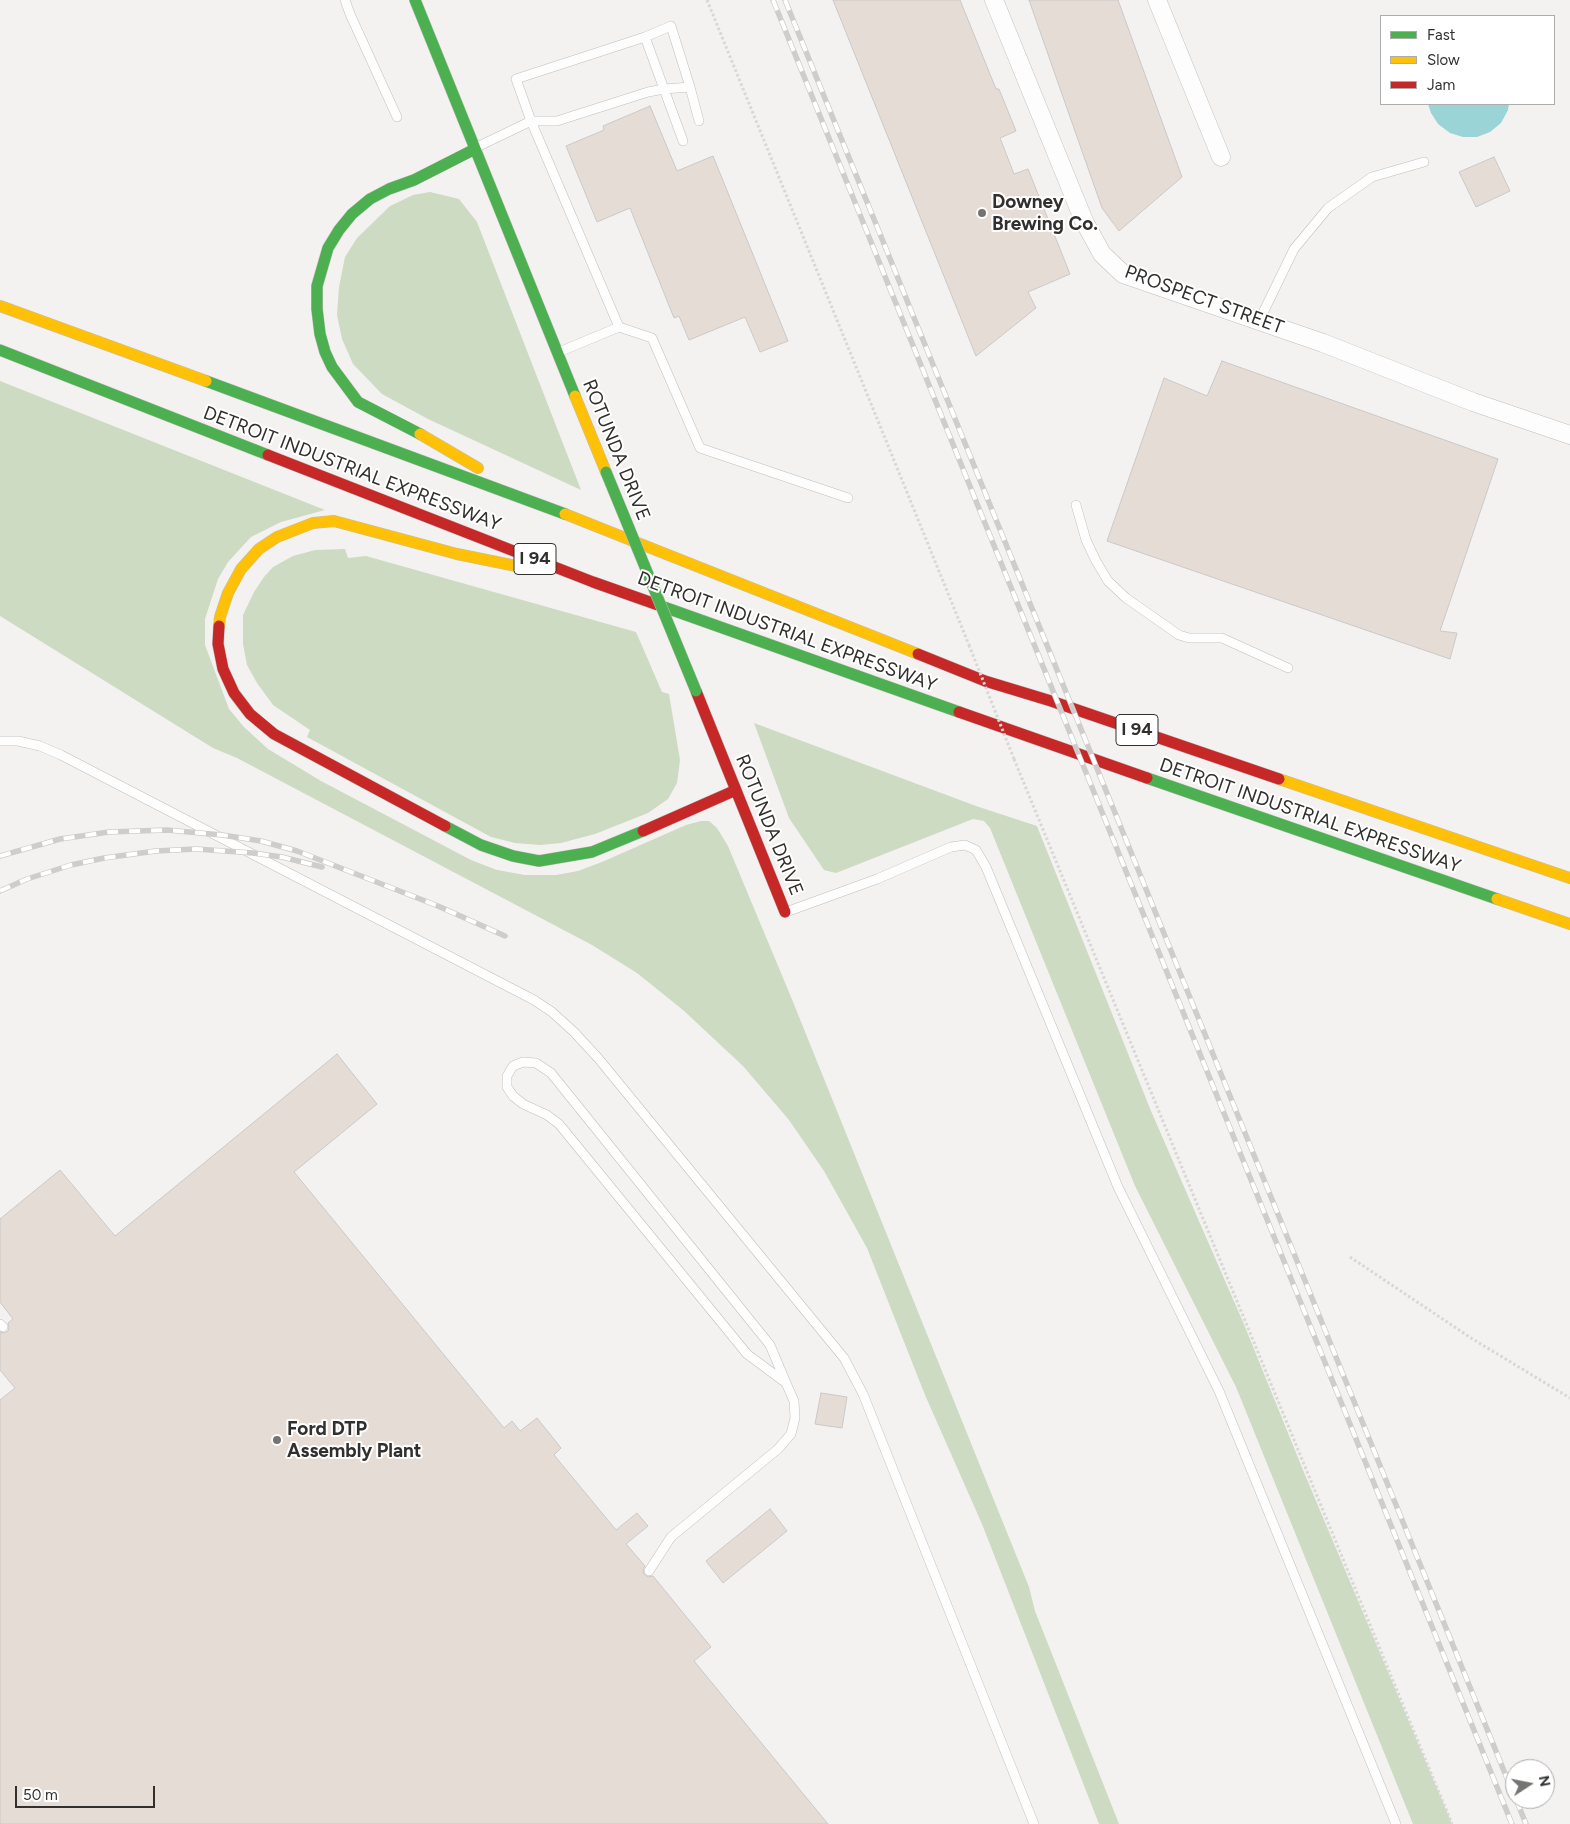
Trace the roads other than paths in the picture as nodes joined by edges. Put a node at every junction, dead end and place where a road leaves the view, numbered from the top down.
1 (345, 0) edge
2 (415, 0) edge
3 (994, 0) edge
4 (1156, 0) edge
5 (645, 37) junction
6 (690, 87) junction
7 (664, 89) junction
8 (398, 117) dead end
9 (531, 121) junction
10 (699, 121) dead end
11 (683, 141) dead end
12 (474, 148) junction
13 (1221, 157) dead end
14 (1424, 162) dead end
15 (0, 306) edge
16 (1259, 321) junction
17 (619, 326) junction
18 (0, 350) edge
19 (557, 352) junction
20 (1570, 435) edge
21 (526, 498) junction
22 (848, 498) dead end
23 (1076, 505) dead end
24 (593, 582) junction
25 (1288, 668) dead end
26 (0, 741) edge
27 (736, 790) junction
28 (1570, 878) edge
29 (785, 912) joint
30 (1570, 924) edge
31 (786, 1383) junction
32 (649, 1571) dead end
33 (1034, 1824) edge
34 (1396, 1824) edge

1 - 8 lane
2 - 12 main road, ROTUNDA DRIVE
3 - 16 street, PROSPECT STREET
4 - 13 street
5 - 6 lane
5 - 7 lane
5 - 9 lane
6 - 7 lane
6 - 10 lane
7 - 9 lane
7 - 11 lane
9 - 12 lane
9 - 17 lane
12 - 19 main road, ROTUNDA DRIVE
12 - 21 main road
14 - 16 lane
15 - 21 main road, DETROIT INDUSTRIAL EXPRESSWAY / I 94
16 - 20 street, PROSPECT STREET
17 - 19 lane
17 - 22 lane
18 - 24 main road, DETROIT INDUSTRIAL EXPRESSWAY / I 94
19 - 27 main road, ROTUNDA DRIVE, bridge
21 - 28 main road, DETROIT INDUSTRIAL EXPRESSWAY / I 94
23 - 25 lane
24 - 27 main road
24 - 30 main road, DETROIT INDUSTRIAL EXPRESSWAY / I 94
26 - 33 lane
27 - 29 main road, ROTUNDA DRIVE
29 - 34 lane
31 - 31 lane
31 - 32 lane

